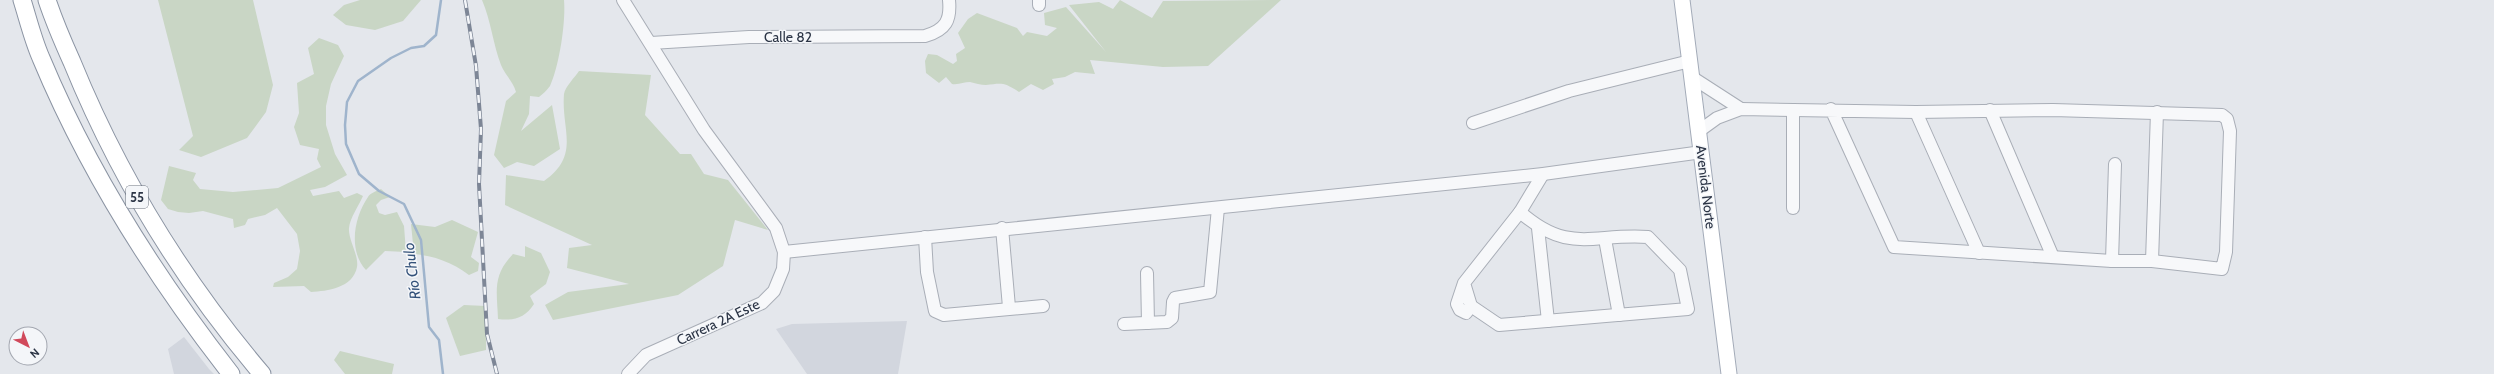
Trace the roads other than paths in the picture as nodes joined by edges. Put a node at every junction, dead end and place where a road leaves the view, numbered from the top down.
1 (22, 0) edge
2 (47, 0) edge
3 (623, 0) edge
4 (949, 0) edge
5 (1682, 0) edge
6 (1690, 0) edge
7 (648, 40) junction
8 (1690, 61) junction
9 (1697, 82) junction
10 (1741, 109) junction
11 (1831, 109) junction
12 (1793, 110) junction
13 (1990, 110) junction
14 (1916, 112) junction
15 (2157, 112) junction
16 (1473, 123) dead end
17 (1702, 129) junction
18 (1702, 152) junction
19 (2115, 164) dead end
20 (1543, 174) junction
21 (1218, 208) junction
22 (1793, 208) dead end
23 (1520, 212) junction
24 (1002, 228) junction
25 (1538, 228) junction
26 (925, 236) junction
27 (1605, 238) junction
28 (784, 252) junction
29 (1978, 253) junction
30 (2053, 257) junction
31 (2112, 261) junction
32 (2152, 261) junction
33 (1147, 273) dead end
34 (1043, 306) dead end
35 (1009, 307) junction
36 (1619, 315) junction
37 (1548, 321) junction
38 (1148, 323) junction
39 (1124, 324) dead end
40 (231, 374) edge
41 (262, 374) edge
42 (628, 374) edge
43 (1729, 374) edge
44 (1736, 374) edge

1 - 40 highway, 55
2 - 41 highway, 55
3 - 7 street
4 - 7 street, Calle 82
5 - 8 main road, Avenida Norte
6 - 9 main road, Avenida Norte
7 - 28 street
8 - 9 main road, Avenida Norte
8 - 16 street
9 - 10 street
9 - 17 main road, Avenida Norte
10 - 12 street
10 - 17 street
11 - 12 street
11 - 14 street
11 - 29 street
12 - 22 street
13 - 14 street
13 - 15 street
13 - 30 street
14 - 29 street
15 - 32 street
15 - 32 street
17 - 18 main road, Avenida Norte
17 - 44 main road, Avenida Norte
18 - 20 street
18 - 43 main road, Avenida Norte
19 - 31 street
20 - 21 street
20 - 23 street
21 - 24 street
21 - 38 street
23 - 25 street
23 - 37 street
24 - 26 street
24 - 35 street
25 - 27 street
25 - 37 street
26 - 28 street
26 - 35 street
27 - 36 street
27 - 36 street
28 - 42 street, Carrera 2A Este
29 - 30 street
30 - 31 street
31 - 32 street
33 - 38 street
34 - 35 street
36 - 37 street
38 - 39 street

